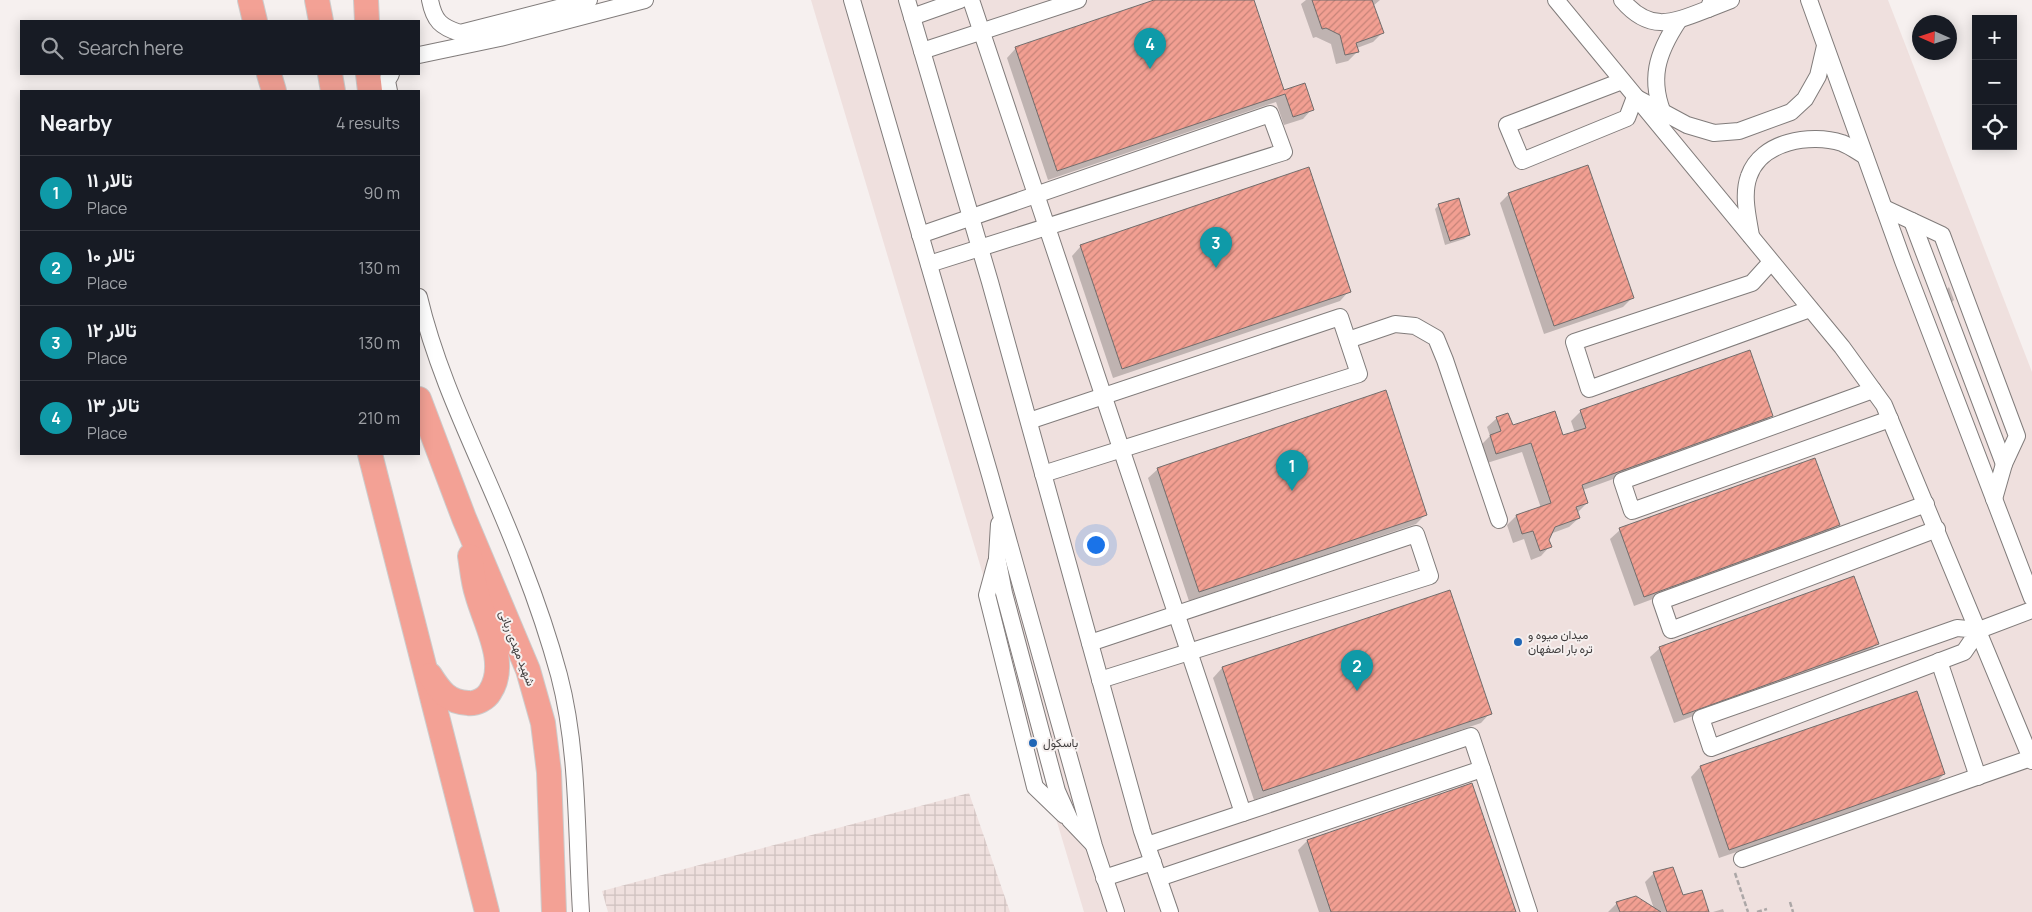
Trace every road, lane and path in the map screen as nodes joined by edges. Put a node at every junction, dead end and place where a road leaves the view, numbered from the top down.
1 (250, 0) edge
2 (317, 0) edge
3 (332, 0) edge
4 (366, 0) edge
5 (430, 0) edge
6 (589, 0) edge
7 (645, 0) edge
8 (852, 0) edge
9 (907, 0) edge
10 (960, 0) edge
11 (972, 0) edge
12 (1078, 0) edge
13 (1556, 0) edge
14 (1622, 0) edge
15 (1731, 0) edge
16 (1796, 0) edge
17 (1710, 5) edge
18 (1810, 5) edge
19 (912, 16) junction
20 (256, 20) edge
21 (321, 20) edge
22 (329, 20) edge
23 (367, 20) edge
24 (1679, 20) junction
25 (982, 31) junction
26 (1825, 46) junction
27 (922, 51) junction
28 (420, 55) edge
29 (269, 75) edge
30 (330, 75) edge
31 (368, 75) edge
32 (390, 75) edge
33 (1622, 81) junction
34 (274, 90) edge
35 (333, 90) edge
36 (370, 90) edge
37 (389, 90) edge
38 (1635, 97) junction
39 (1663, 114) junction
40 (1680, 151) junction
41 (1865, 156) junction
42 (1036, 195) junction
43 (1884, 208) junction
44 (971, 218) junction
45 (1912, 221) junction
46 (1047, 227) junction
47 (920, 235) junction
48 (1752, 238) junction
49 (980, 248) junction
50 (1771, 262) junction
51 (928, 264) junction
52 (420, 302) edge
53 (1810, 309) junction
54 (1348, 340) junction
55 (1873, 390) junction
56 (1103, 396) junction
57 (420, 402) edge
58 (1890, 419) junction
59 (1029, 421) junction
60 (1121, 450) junction
61 (370, 455) edge
62 (2004, 464) junction
63 (1043, 474) junction
64 (1994, 499) junction
65 (1926, 504) junction
66 (1000, 512) junction
67 (464, 518) junction
68 (1499, 520) dead end
69 (1937, 529) junction
70 (2032, 598) edge
71 (2032, 610) edge
72 (1176, 614) junction
73 (1979, 630) junction
74 (1090, 642) junction
75 (1893, 651) junction
76 (1189, 652) junction
77 (1939, 661) junction
78 (426, 670) junction
79 (1902, 676) junction
80 (1100, 680) junction
81 (2031, 760) edge
82 (1482, 769) junction
83 (1978, 777) junction
84 (1242, 813) junction
85 (1147, 845) junction
86 (1094, 846) junction
87 (1742, 859) joint
88 (1153, 862) junction
89 (1104, 878) junction
90 (1159, 878) junction
91 (1790, 902) dead end
92 (1767, 909) dead end
93 (487, 912) edge
94 (554, 912) edge
95 (580, 912) edge
96 (1116, 912) edge
97 (1170, 912) edge
98 (1529, 912) edge
99 (1748, 912) edge
100 (1757, 912) edge
101 (1793, 912) edge

1 - 20 highway
2 - 21 highway
3 - 22 highway
4 - 23 highway
5 - 6 lane
7 - 28 lane
8 - 47 lane
9 - 19 lane
10 - 19 lane
11 - 25 lane
12 - 25 lane
13 - 33 lane
14 - 24 lane
15 - 17 lane
16 - 18 lane
17 - 24 lane
18 - 26 lane
19 - 27 lane
24 - 39 lane
25 - 27 lane
25 - 42 lane
26 - 39 lane
26 - 41 lane
27 - 44 lane
29 - 34 highway
30 - 35 highway
31 - 36 highway
32 - 37 lane
33 - 38 lane
33 - 38 lane
38 - 39 lane
38 - 40 lane
39 - 40 lane
40 - 48 lane
41 - 43 lane
41 - 48 lane
42 - 44 lane
42 - 46 lane
42 - 46 lane
43 - 45 lane
43 - 64 lane
44 - 47 lane
44 - 49 lane
45 - 62 lane
45 - 62 lane
46 - 49 lane
46 - 56 lane
47 - 51 lane
48 - 50 lane
49 - 51 lane
49 - 59 lane
50 - 53 lane
50 - 53 lane
51 - 66 lane
52 - 95 lane
53 - 55 lane
54 - 56 lane
54 - 60 lane
54 - 68 lane
55 - 58 lane
55 - 58 lane
56 - 59 lane
56 - 60 lane
57 - 67 highway, شهید مهدی ربانی
58 - 65 lane
59 - 63 lane
60 - 63 lane
60 - 72 lane
61 - 78 highway
62 - 64 lane
63 - 74 lane
64 - 70 lane
65 - 69 lane
65 - 69 lane
66 - 86 lane
66 - 86 lane
67 - 78 highway
67 - 94 highway, شهید مهدی ربانی
69 - 73 lane
71 - 73 lane
72 - 74 lane
72 - 76 lane
72 - 76 lane
73 - 75 lane
73 - 77 lane
73 - 81 lane
74 - 80 lane
75 - 79 lane
75 - 79 lane
76 - 80 lane
76 - 84 lane
77 - 79 lane
77 - 83 lane
78 - 93 highway
80 - 85 lane
81 - 83 lane
82 - 84 lane
82 - 90 lane
82 - 98 lane
83 - 87 lane
84 - 85 lane
85 - 88 lane
86 - 89 lane
87 - 99 path
88 - 89 lane
88 - 90 lane
89 - 96 lane
90 - 97 lane
91 - 101 path
92 - 100 path

